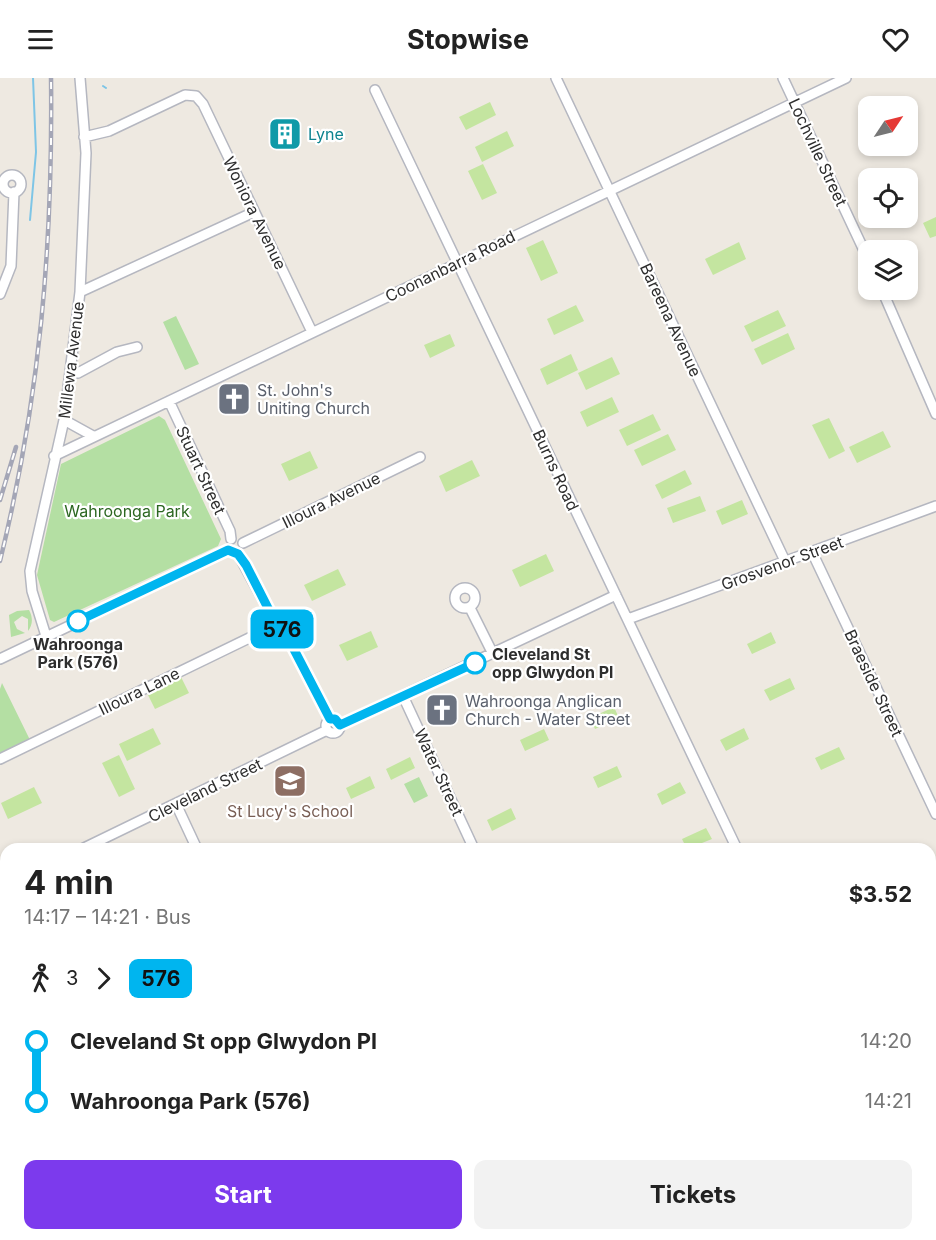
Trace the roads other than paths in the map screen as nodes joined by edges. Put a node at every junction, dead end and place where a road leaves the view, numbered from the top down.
1 (80, 78) edge
2 (556, 78) edge
3 (783, 78) edge
4 (846, 78) edge
5 (375, 90) dead end
6 (795, 102) junction
7 (84, 137) junction
8 (2, 183) edge
9 (609, 189) junction
10 (14, 192) junction
11 (254, 212) junction
12 (859, 240) edge
13 (458, 262) junction
14 (80, 292) junction
15 (0, 294) edge
16 (886, 300) edge
17 (312, 332) junction
18 (137, 347) dead end
19 (72, 371) junction
20 (169, 401) junction
21 (936, 414) edge
22 (64, 420) junction
23 (93, 436) junction
24 (54, 456) junction
25 (420, 457) dead end
26 (936, 506) edge
27 (231, 539) junction
28 (243, 543) junction
29 (228, 550) junction
30 (812, 552) junction
31 (238, 554) junction
32 (785, 561) junction
33 (616, 595) junction
34 (470, 608) dead end
35 (627, 619) junction
36 (278, 624) junction
37 (46, 636) junction
38 (493, 654) junction
39 (1, 661) edge
40 (403, 696) junction
41 (330, 719) junction
42 (340, 725) junction
43 (327, 730) junction
44 (0, 759) edge
45 (176, 804) junction
46 (936, 814) edge
47 (95, 843) edge
48 (194, 843) edge
49 (471, 843) edge
50 (734, 843) edge

1 - 7 street, Millewa Avenue
2 - 9 street, Bareena Avenue
3 - 6 street, Lochville Street
4 - 6 street, Coonanbarra Road
5 - 13 street, Burns Road
6 - 9 street, Coonanbarra Road
6 - 12 street, Lochville Street
7 - 11 street, Woniora Avenue
7 - 14 street, Millewa Avenue
8 - 10 street
8 - 10 street
9 - 13 street, Coonanbarra Road
9 - 32 street, Bareena Avenue
10 - 15 street
11 - 14 street
11 - 17 street, Woniora Avenue
13 - 17 street, Coonanbarra Road
13 - 33 street, Burns Road
14 - 19 street, Millewa Avenue
16 - 21 street
17 - 20 street, Coonanbarra Road
18 - 19 street
19 - 22 street, Millewa Avenue
20 - 23 street, Coonanbarra Road
20 - 27 street, Stuart Street
22 - 23 street
22 - 24 street, Millewa Avenue
23 - 24 street, Coonanbarra Road
24 - 37 street, Millewa Avenue
25 - 28 street, Illoura Avenue
26 - 30 street, Grosvenor Street
27 - 28 street
27 - 29 street
28 - 31 street
29 - 31 street
29 - 37 street
30 - 32 street, Grosvenor Street
30 - 46 street, Braeside Street
31 - 36 street
32 - 35 street, Grosvenor Street
33 - 35 street, Burns Road
33 - 38 street
34 - 38 street
35 - 50 street, Burns Road
36 - 41 street
36 - 44 street, Illoura Lane
37 - 39 street
38 - 40 street
40 - 42 street
40 - 49 street, Water Street
41 - 42 street
41 - 43 street
42 - 43 street
43 - 45 street, Cleveland Street
45 - 47 street, Cleveland Street
45 - 48 street

